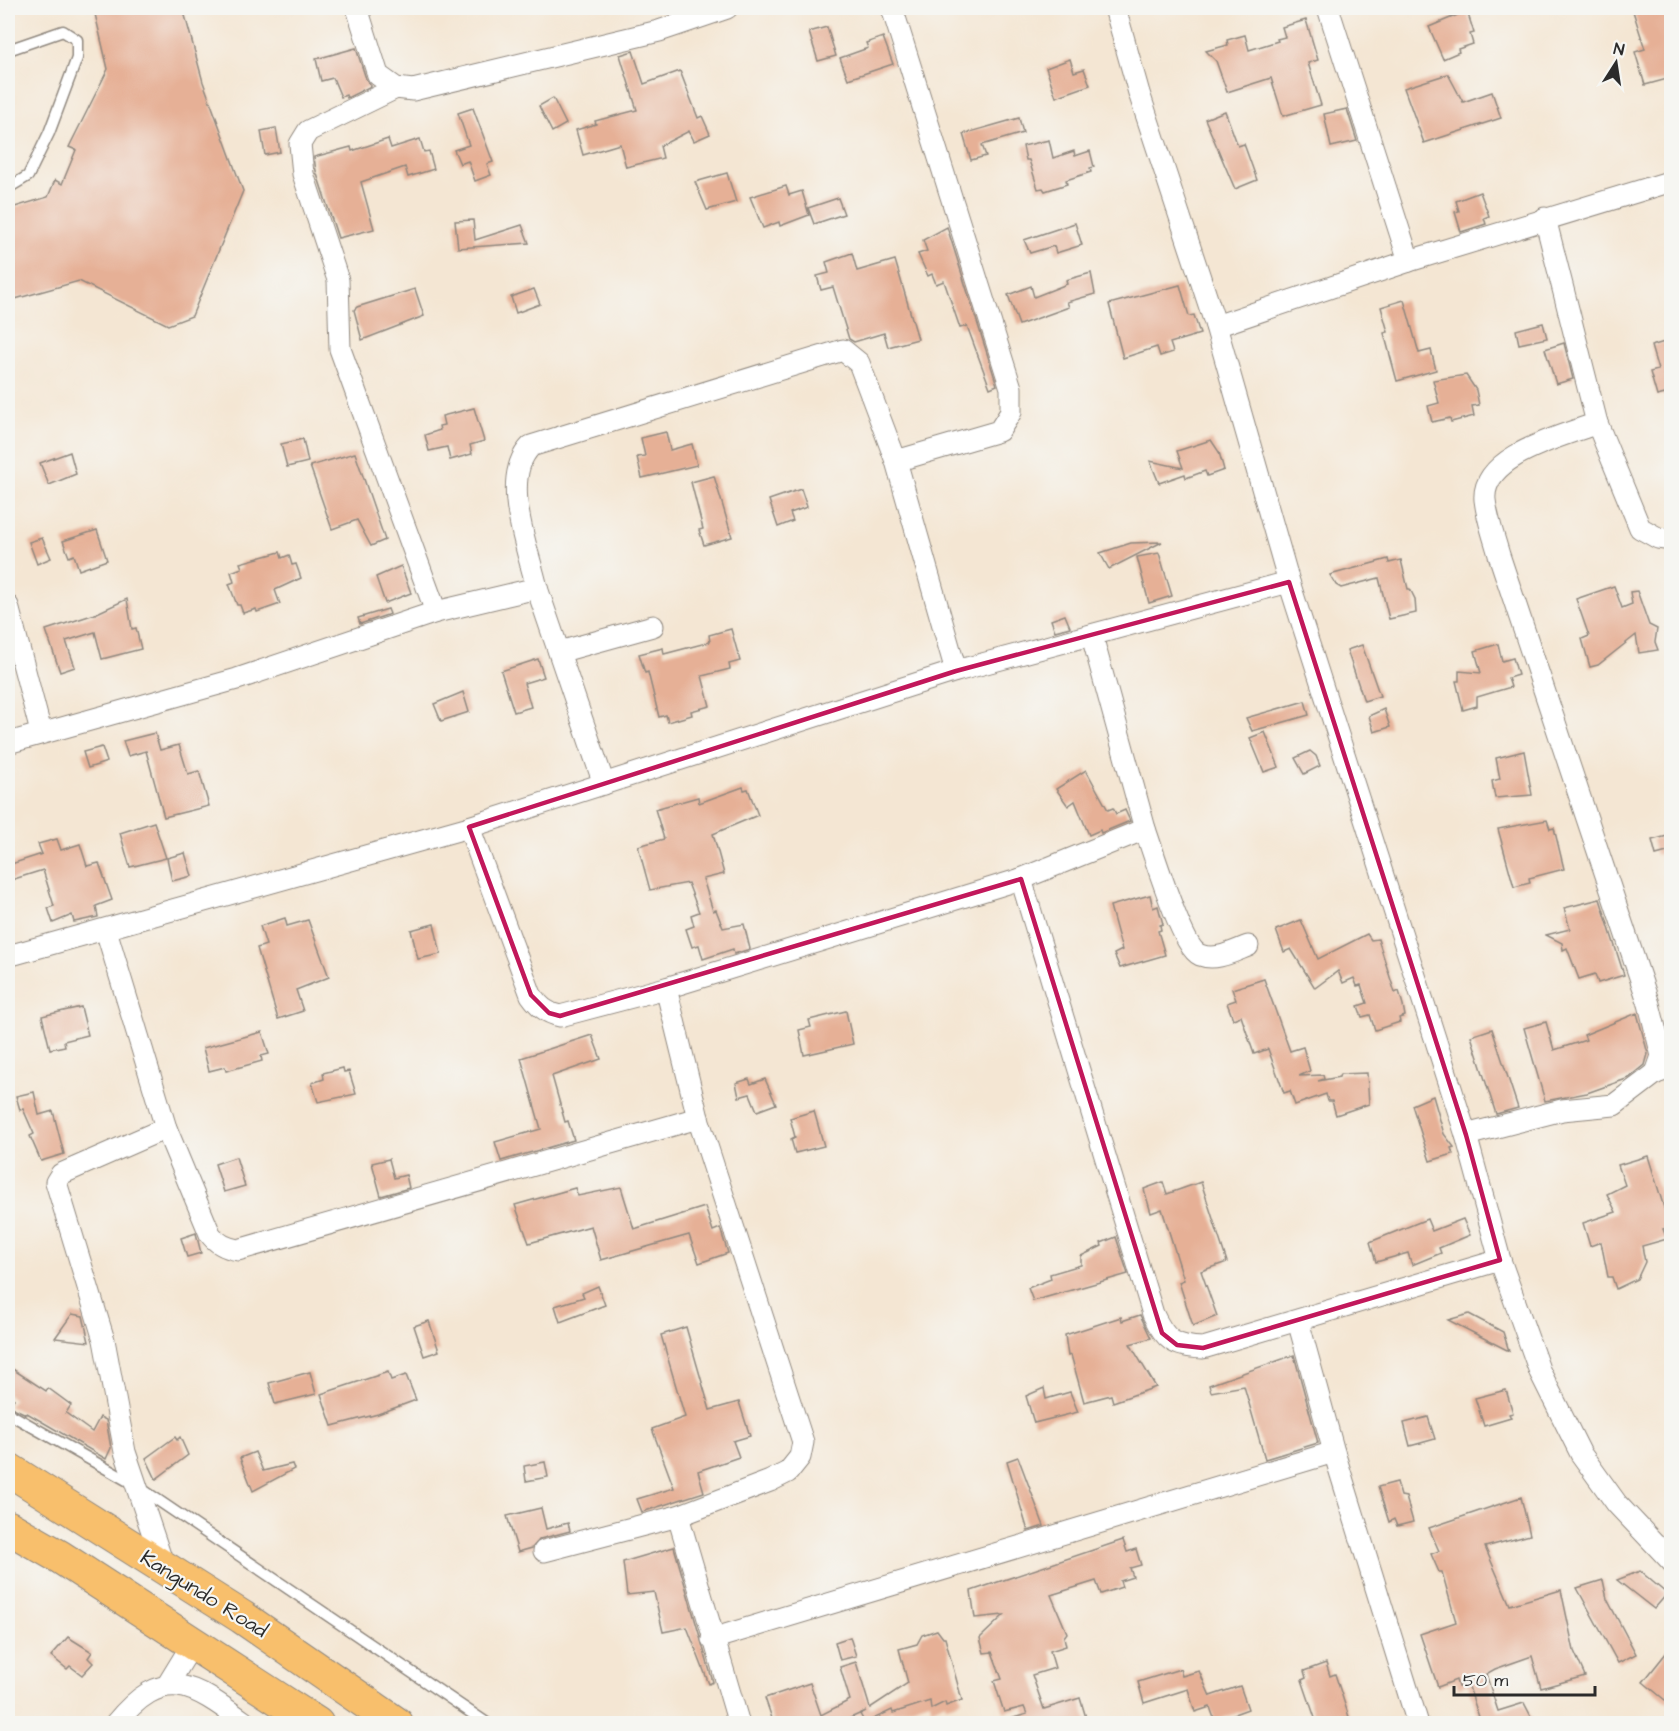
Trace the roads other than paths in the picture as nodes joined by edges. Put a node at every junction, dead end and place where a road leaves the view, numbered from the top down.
1 (357, 8) edge
2 (728, 8) edge
3 (892, 8) edge
4 (1115, 8) edge
5 (1328, 8) edge
6 (8, 50) edge
7 (396, 88) junction
8 (1671, 181) edge
9 (8, 188) edge
10 (1545, 218) junction
11 (1409, 261) junction
12 (1216, 326) junction
13 (1597, 423) junction
14 (896, 461) junction
15 (1671, 540) edge
16 (1289, 582) junction
17 (537, 588) junction
18 (8, 606) edge
19 (436, 612) junction
20 (653, 626) dead end
21 (1092, 636) junction
22 (559, 652) junction
23 (956, 671) junction
24 (41, 732) junction
25 (8, 743) edge
26 (604, 784) junction
27 (469, 827) junction
28 (1145, 829) junction
29 (1021, 879) junction
30 (106, 930) junction
31 (1248, 946) dead end
32 (8, 956) edge
33 (666, 988) junction
34 (1664, 1070) edge
35 (698, 1118) junction
36 (166, 1128) junction
37 (1466, 1135) junction
38 (1500, 1260) junction
39 (1298, 1321) junction
40 (8, 1413) edge
41 (1334, 1452) junction
42 (8, 1469) edge
43 (137, 1486) junction
44 (76, 1513) junction
45 (678, 1515) junction
46 (8, 1527) edge
47 (544, 1551) dead end
48 (60, 1557) junction
49 (1671, 1562) edge
50 (164, 1567) junction
51 (712, 1639) junction
52 (193, 1642) junction
53 (296, 1653) junction
54 (168, 1683) junction
55 (268, 1691) junction
56 (472, 1719) edge
57 (394, 1723) edge
58 (115, 1724) edge
59 (247, 1724) edge
60 (317, 1724) edge
61 (488, 1724) edge
62 (739, 1724) edge
63 (1418, 1724) edge

1 - 7 street
2 - 7 street
3 - 14 street
4 - 12 street
5 - 11 street
6 - 9 lane
7 - 19 street
8 - 10 street
10 - 11 street
10 - 13 street
11 - 12 street
12 - 16 street
13 - 15 street
13 - 34 street
14 - 17 street
14 - 23 street
16 - 21 street
16 - 37 street
17 - 19 street
17 - 22 street
18 - 24 street
19 - 24 street
20 - 22 street
21 - 23 street
21 - 28 street
22 - 26 street
23 - 26 street
24 - 25 street
26 - 27 street
27 - 30 street
27 - 33 street
28 - 29 street
28 - 31 street
29 - 33 street
29 - 39 street
30 - 32 street
30 - 36 street
33 - 35 street
34 - 37 street
35 - 36 street
35 - 45 street
36 - 43 street
37 - 38 street
38 - 39 street
38 - 49 street
39 - 41 street
40 - 43 lane
41 - 51 street
41 - 63 street
42 - 44 highway, Kangundo Road
43 - 50 street
43 - 56 lane
44 - 48 highway
44 - 50 highway, Kangundo Road
45 - 47 street
45 - 51 street
46 - 48 highway
48 - 52 highway
50 - 53 highway, Kangundo Road
51 - 62 street
52 - 54 street
52 - 55 highway
53 - 55 highway
53 - 57 highway, Kangundo Road
54 - 58 street
54 - 59 street
55 - 60 highway
56 - 61 lane

